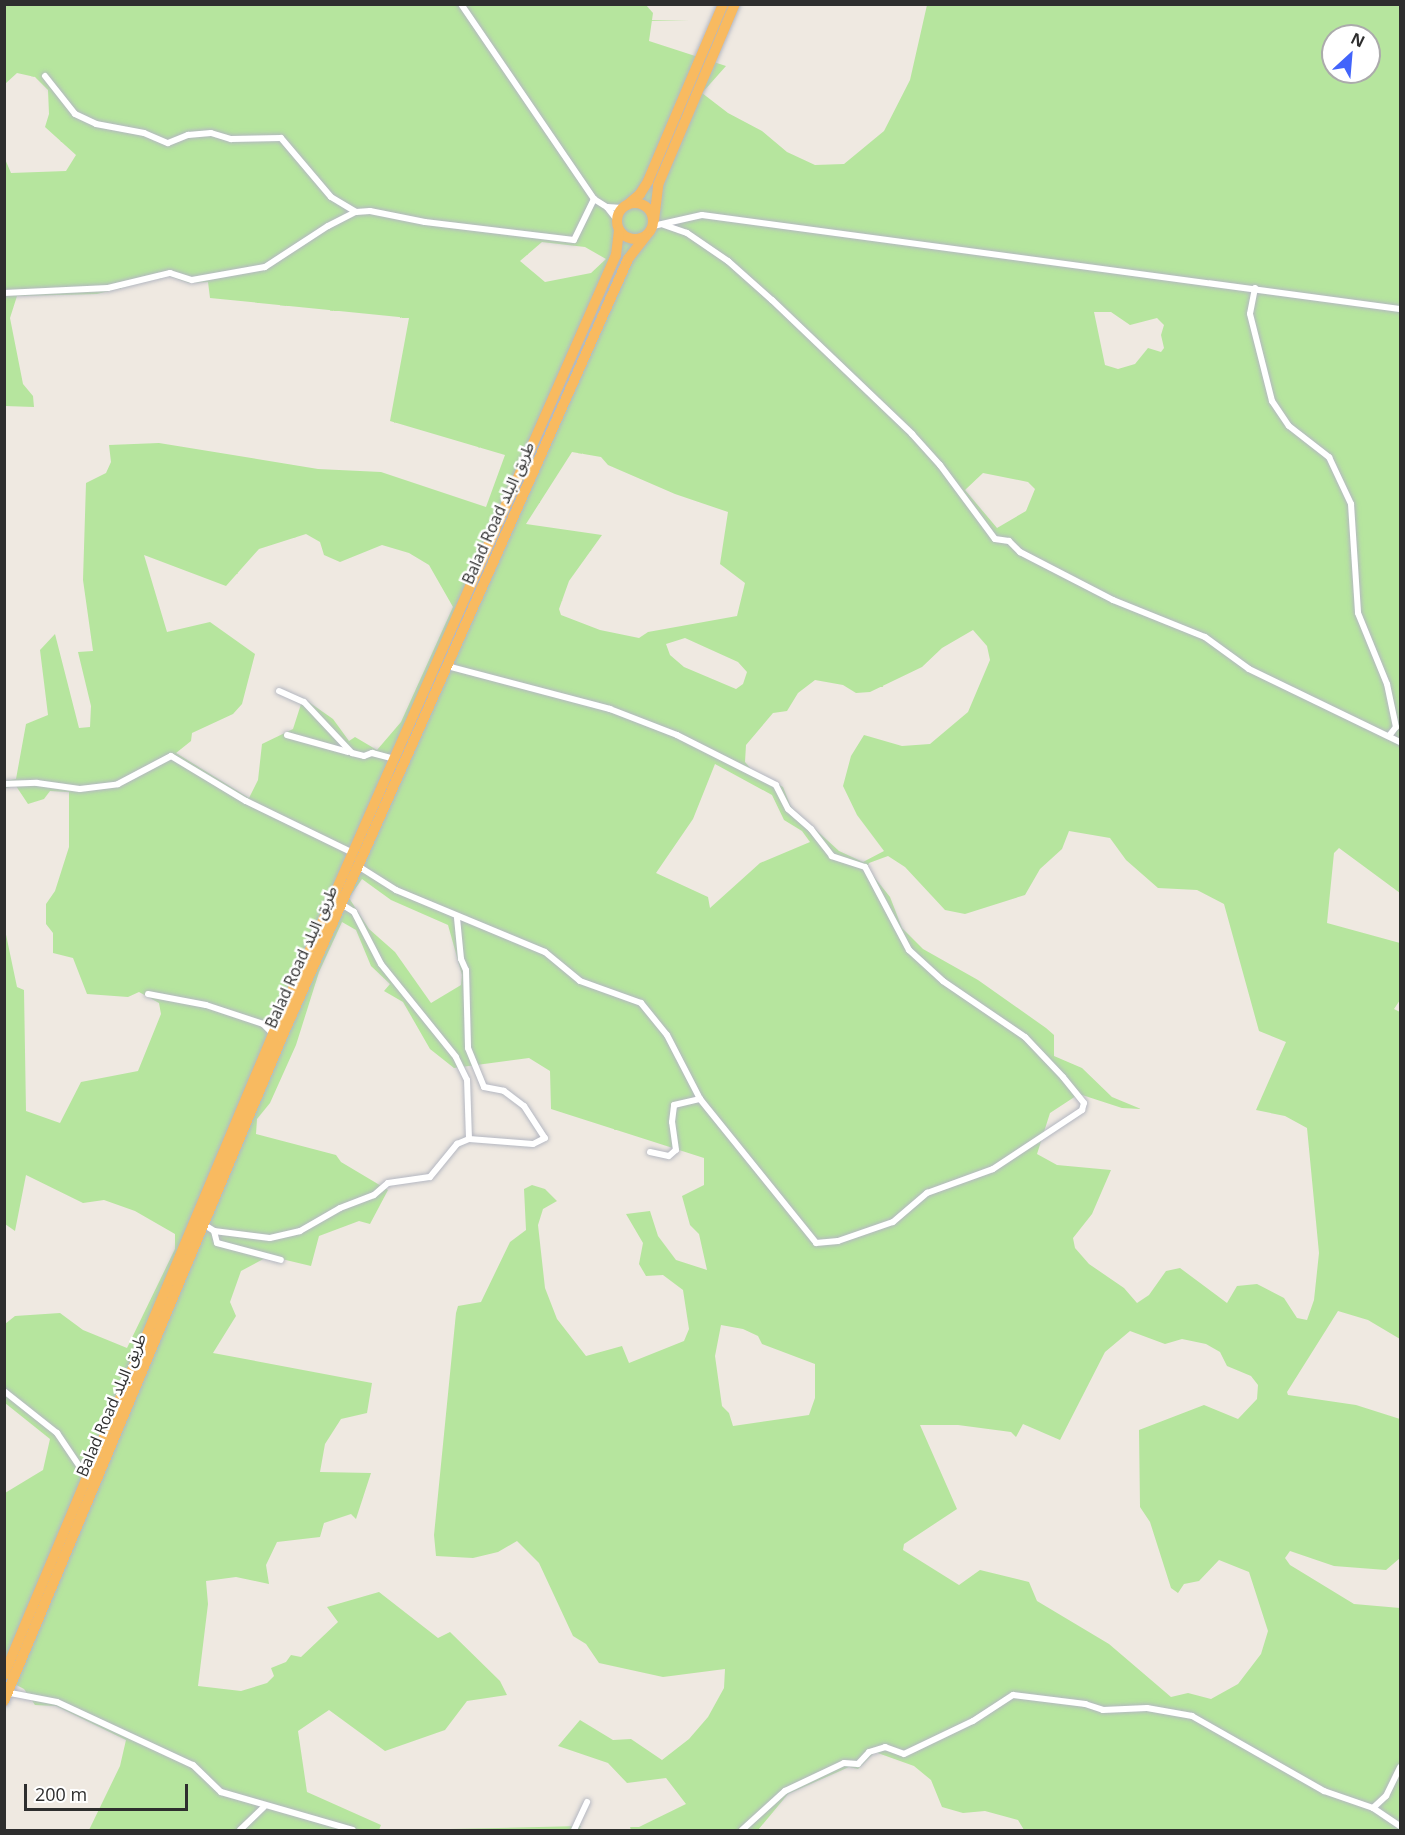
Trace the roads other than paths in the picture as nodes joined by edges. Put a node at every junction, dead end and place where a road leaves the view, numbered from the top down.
1 (461, 4) edge
2 (723, 4) edge
3 (735, 4) edge
4 (45, 76) dead end
5 (594, 199) junction
6 (607, 207) junction
7 (625, 207) junction
8 (356, 212) junction
9 (657, 224) junction
10 (618, 225) junction
11 (646, 236) junction
12 (1255, 288) junction
13 (4, 293) edge
14 (1401, 309) edge
15 (447, 666) junction
16 (279, 691) dead end
17 (287, 735) dead end
18 (1389, 736) junction
19 (1401, 742) edge
20 (352, 753) junction
21 (394, 759) junction
22 (4, 784) edge
23 (353, 853) junction
24 (358, 866) junction
25 (341, 904) junction
26 (457, 918) junction
27 (148, 994) dead end
28 (273, 1034) junction
29 (700, 1099) junction
30 (469, 1139) junction
31 (650, 1152) dead end
32 (199, 1221) junction
33 (214, 1231) junction
34 (280, 1260) dead end
35 (4, 1391) edge
36 (90, 1472) junction
37 (4, 1675) edge
38 (6, 1695) edge
39 (1401, 1767) edge
40 (587, 1802) dead end
41 (264, 1807) junction
42 (1372, 1808) junction
43 (1401, 1826) edge
44 (240, 1830) edge
45 (353, 1830) edge
46 (574, 1830) edge
47 (742, 1830) edge

1 - 5 street
2 - 7 highway
3 - 9 highway
4 - 8 street
5 - 6 street
5 - 8 street
6 - 7 street
6 - 10 street
7 - 9 highway
7 - 10 highway
8 - 13 street
9 - 11 highway
9 - 12 street
9 - 18 street
10 - 11 highway
10 - 21 highway, Balad Road طريق البلد
11 - 15 highway, Balad Road طريق البلد
12 - 14 street
12 - 18 street
15 - 24 highway, Balad Road طريق البلد
15 - 29 street
16 - 20 street
17 - 20 street
18 - 19 street
20 - 21 street
21 - 23 highway, Balad Road طريق البلد
22 - 23 street
23 - 28 highway, Balad Road طريق البلد
24 - 25 highway, Balad Road طريق البلد
24 - 26 street
25 - 30 street
25 - 32 highway, Balad Road طريق البلد
26 - 29 street
26 - 30 street
27 - 28 street
28 - 32 highway, Balad Road طريق البلد
29 - 31 street
30 - 33 street
32 - 33 street
32 - 36 highway, Balad Road طريق البلد
32 - 38 highway, Balad Road طريق البلد
33 - 34 street
35 - 36 street
36 - 37 highway, Balad Road طريق البلد
38 - 41 street
39 - 42 street
40 - 46 street
41 - 44 street
41 - 45 street
42 - 43 street
42 - 47 street

